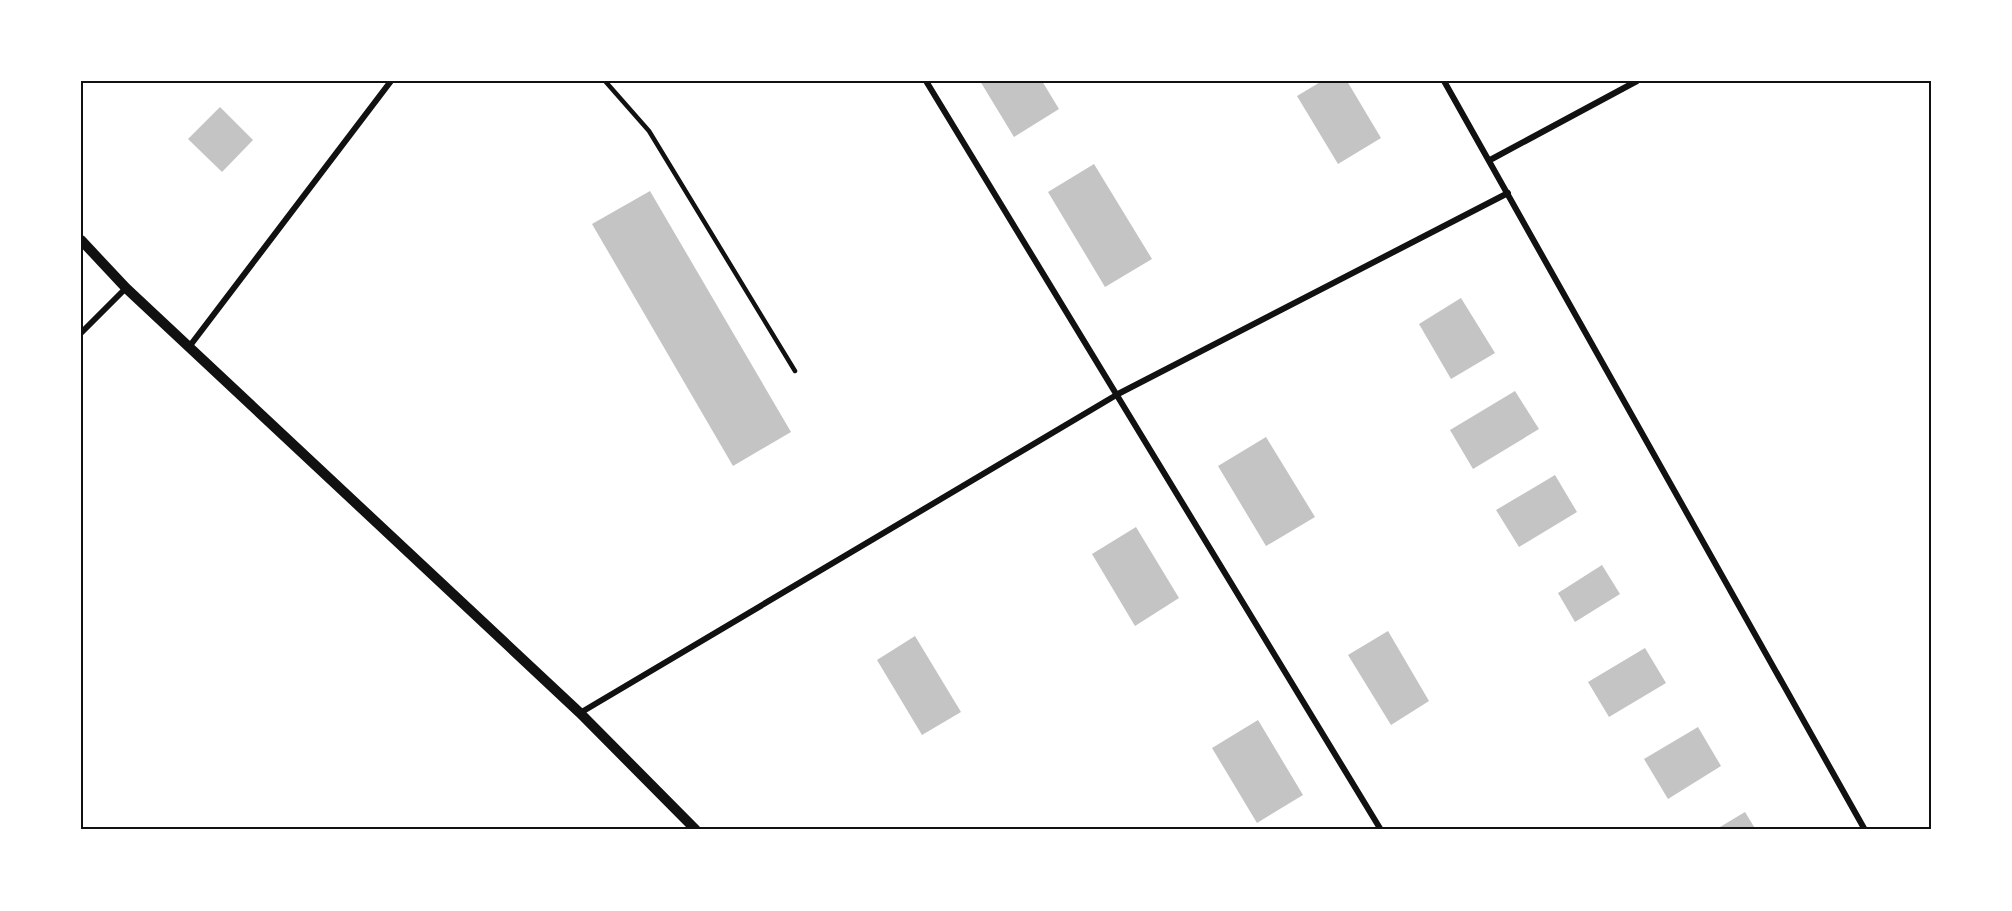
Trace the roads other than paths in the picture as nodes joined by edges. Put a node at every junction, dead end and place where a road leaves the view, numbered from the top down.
1 (392, 81) edge
2 (604, 81) edge
3 (926, 81) edge
4 (1444, 81) edge
5 (1637, 81) edge
6 (1490, 160) junction
7 (1508, 193) junction
8 (81, 240) edge
9 (126, 288) junction
10 (81, 333) edge
11 (189, 347) junction
12 (795, 371) dead end
13 (1118, 394) junction
14 (580, 713) junction
15 (696, 830) edge
16 (1381, 830) edge
17 (1864, 830) edge

1 - 11 street
2 - 12 lane
3 - 13 street
4 - 6 street
5 - 6 street
6 - 7 street
7 - 13 street
7 - 17 street
8 - 9 street
9 - 10 street
9 - 11 street
11 - 14 street
13 - 14 street
13 - 16 street
14 - 15 street

